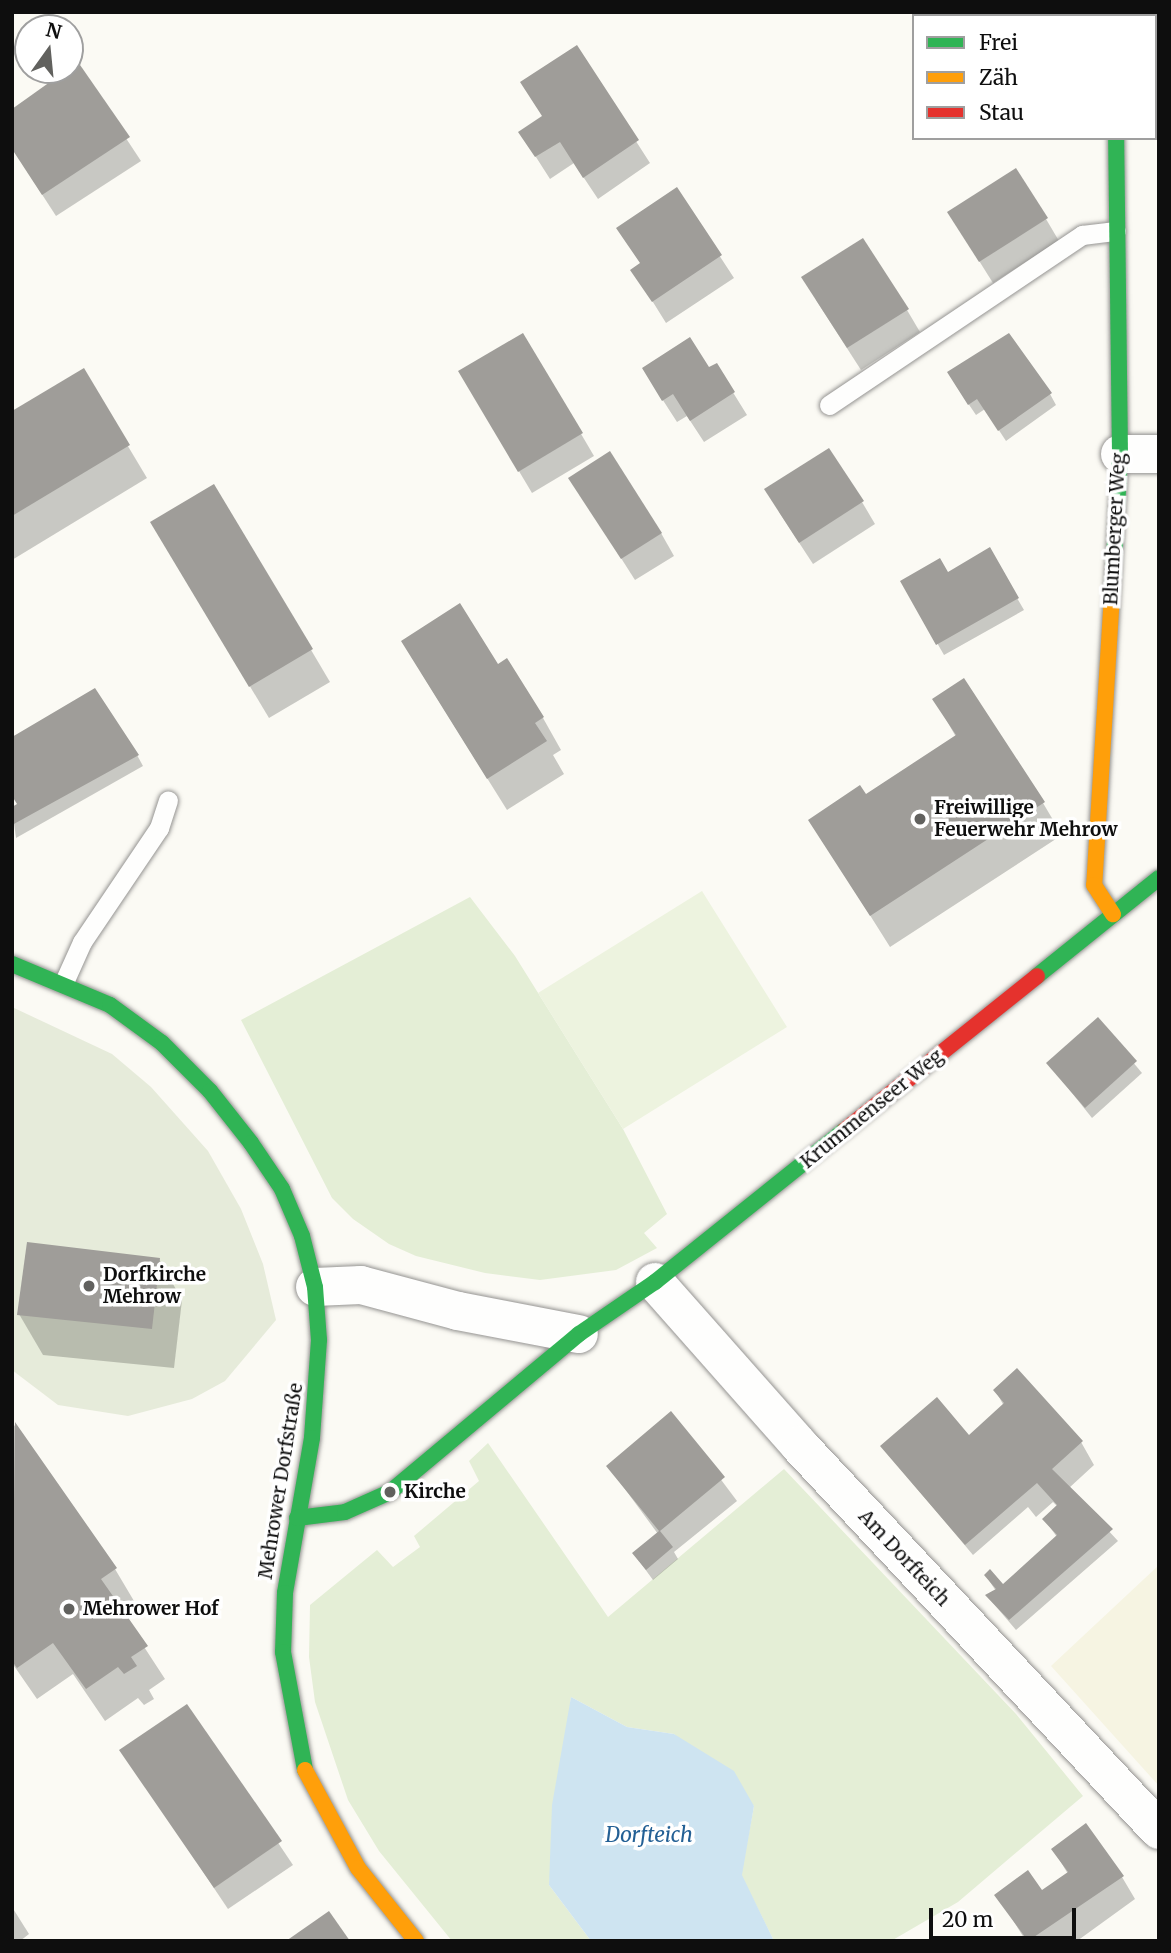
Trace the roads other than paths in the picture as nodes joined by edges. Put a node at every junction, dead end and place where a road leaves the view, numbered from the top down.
1 (1116, 140) edge
2 (1116, 232) junction
3 (829, 405) dead end
4 (1120, 454) junction
5 (1159, 454) edge
6 (168, 800) dead end
7 (1159, 878) edge
8 (1113, 914) junction
9 (12, 964) edge
10 (64, 982) junction
11 (655, 1282) junction
12 (315, 1287) junction
13 (579, 1334) junction
14 (297, 1518) junction
15 (1159, 1830) edge
16 (416, 1941) edge

1 - 2 street, Blumberger Weg
2 - 3 lane
2 - 4 street, Blumberger Weg
4 - 5 street
4 - 8 street, Blumberger Weg
6 - 10 lane
7 - 8 street, Krummenseer Weg
8 - 11 street, Krummenseer Weg
9 - 10 street, Mehrower Dorfstraße
10 - 12 street, Mehrower Dorfstraße
11 - 13 street, Krummenseer Weg
11 - 15 street, Am Dorfteich
12 - 13 street
12 - 14 street, Mehrower Dorfstraße
13 - 14 street, Krummenseer Weg
14 - 16 street, Mehrower Dorfstraße

